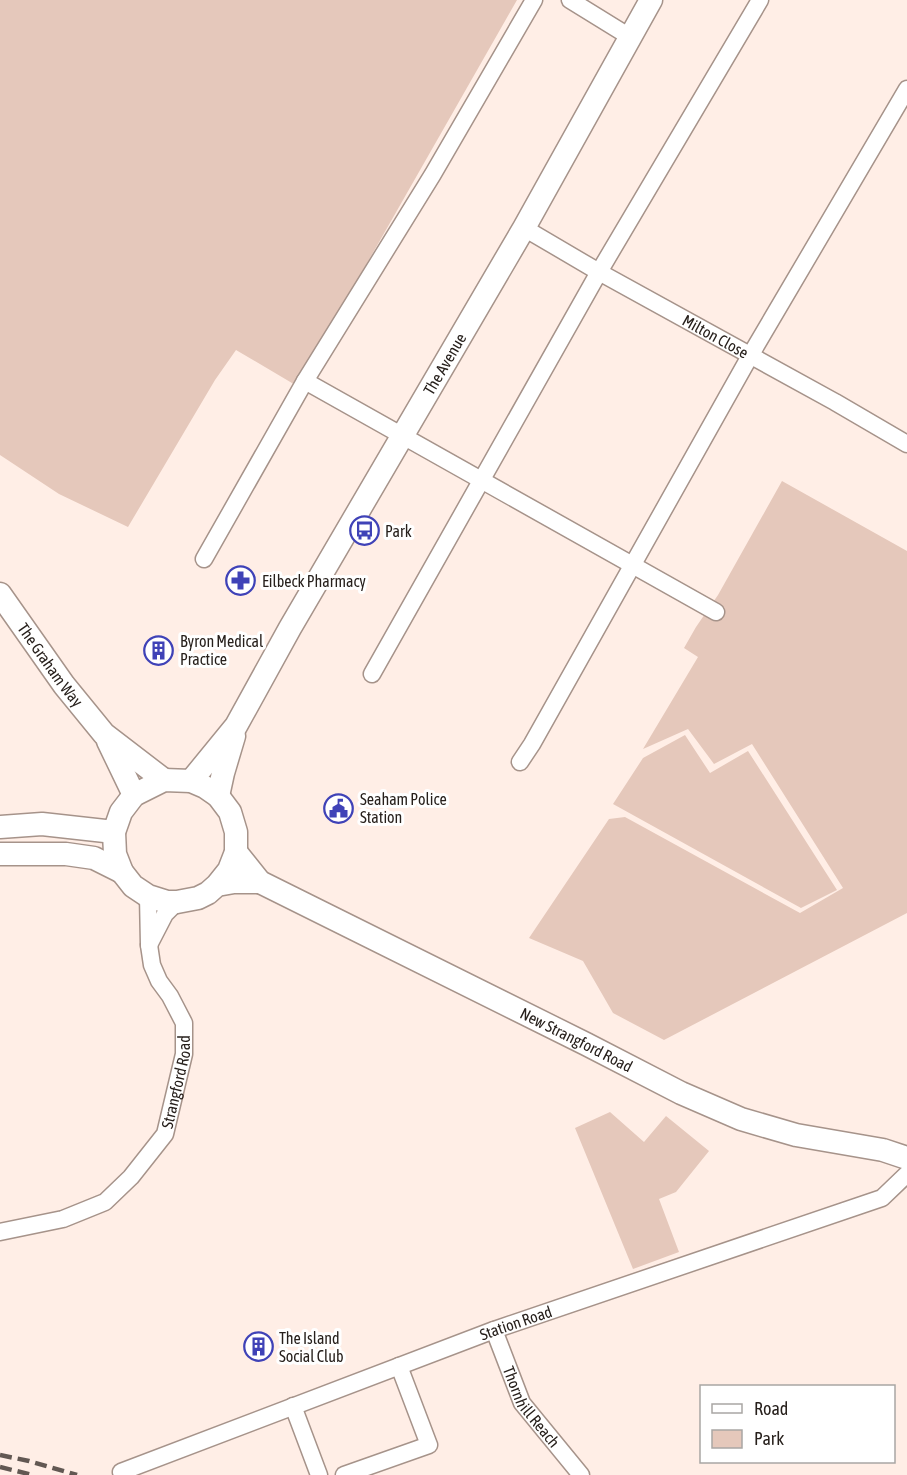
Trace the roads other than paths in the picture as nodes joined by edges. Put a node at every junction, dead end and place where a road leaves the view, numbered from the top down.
1 (534, 0) edge
2 (570, 0) edge
3 (651, 0) edge
4 (760, 0) edge
5 (630, 37) junction
6 (907, 89) edge
7 (524, 228) junction
8 (599, 272) junction
9 (750, 356) junction
10 (305, 381) junction
11 (402, 436) junction
12 (906, 440) edge
13 (481, 481) junction
14 (204, 559) dead end
15 (632, 566) junction
16 (0, 594) edge
17 (716, 612) dead end
18 (372, 674) dead end
19 (237, 726) junction
20 (104, 734) junction
21 (520, 762) dead end
22 (164, 780) junction
23 (191, 781) junction
24 (134, 795) junction
25 (218, 796) junction
26 (0, 827) edge
27 (114, 832) junction
28 (236, 852) junction
29 (0, 854) edge
30 (122, 872) junction
31 (260, 882) junction
32 (217, 885) junction
33 (148, 896) junction
34 (177, 902) junction
35 (149, 945) junction
36 (907, 1158) edge
37 (907, 1174) edge
38 (0, 1232) edge
39 (494, 1330) junction
40 (399, 1366) junction
41 (293, 1406) junction
42 (121, 1472) dead end
43 (320, 1475) edge
44 (344, 1475) edge
45 (581, 1475) edge

1 - 10 street
2 - 5 street
3 - 5 main road, The Avenue
4 - 8 street
5 - 7 main road, The Avenue
6 - 9 street
7 - 8 street, Milton Close
7 - 11 main road, The Avenue
8 - 9 street, Milton Close
8 - 13 street
9 - 12 street, Milton Close
9 - 15 street
10 - 11 street
10 - 14 street
11 - 13 street
11 - 19 main road, The Avenue
13 - 15 street
13 - 18 street
15 - 17 street
15 - 21 street
16 - 20 main road, The Graham Way
19 - 23 main road, The Avenue
19 - 25 main road, The Avenue
20 - 22 main road, The Graham Way
20 - 24 main road, The Graham Way
22 - 23 main road
22 - 24 main road
23 - 25 main road
24 - 27 main road
25 - 28 main road
26 - 27 main road
27 - 30 main road
28 - 31 main road, New Strangford Road
28 - 32 main road
29 - 30 main road
30 - 33 main road
31 - 32 main road, New Strangford Road
31 - 36 main road, New Strangford Road
32 - 34 main road
33 - 34 main road
33 - 35 street, Strangford Road
34 - 35 street
35 - 38 street, Strangford Road
37 - 39 street, Station Road
39 - 40 street, Station Road
39 - 45 street, Thornhill Reach
40 - 41 street, Station Road
40 - 44 street
41 - 42 street, Station Road
41 - 43 street

